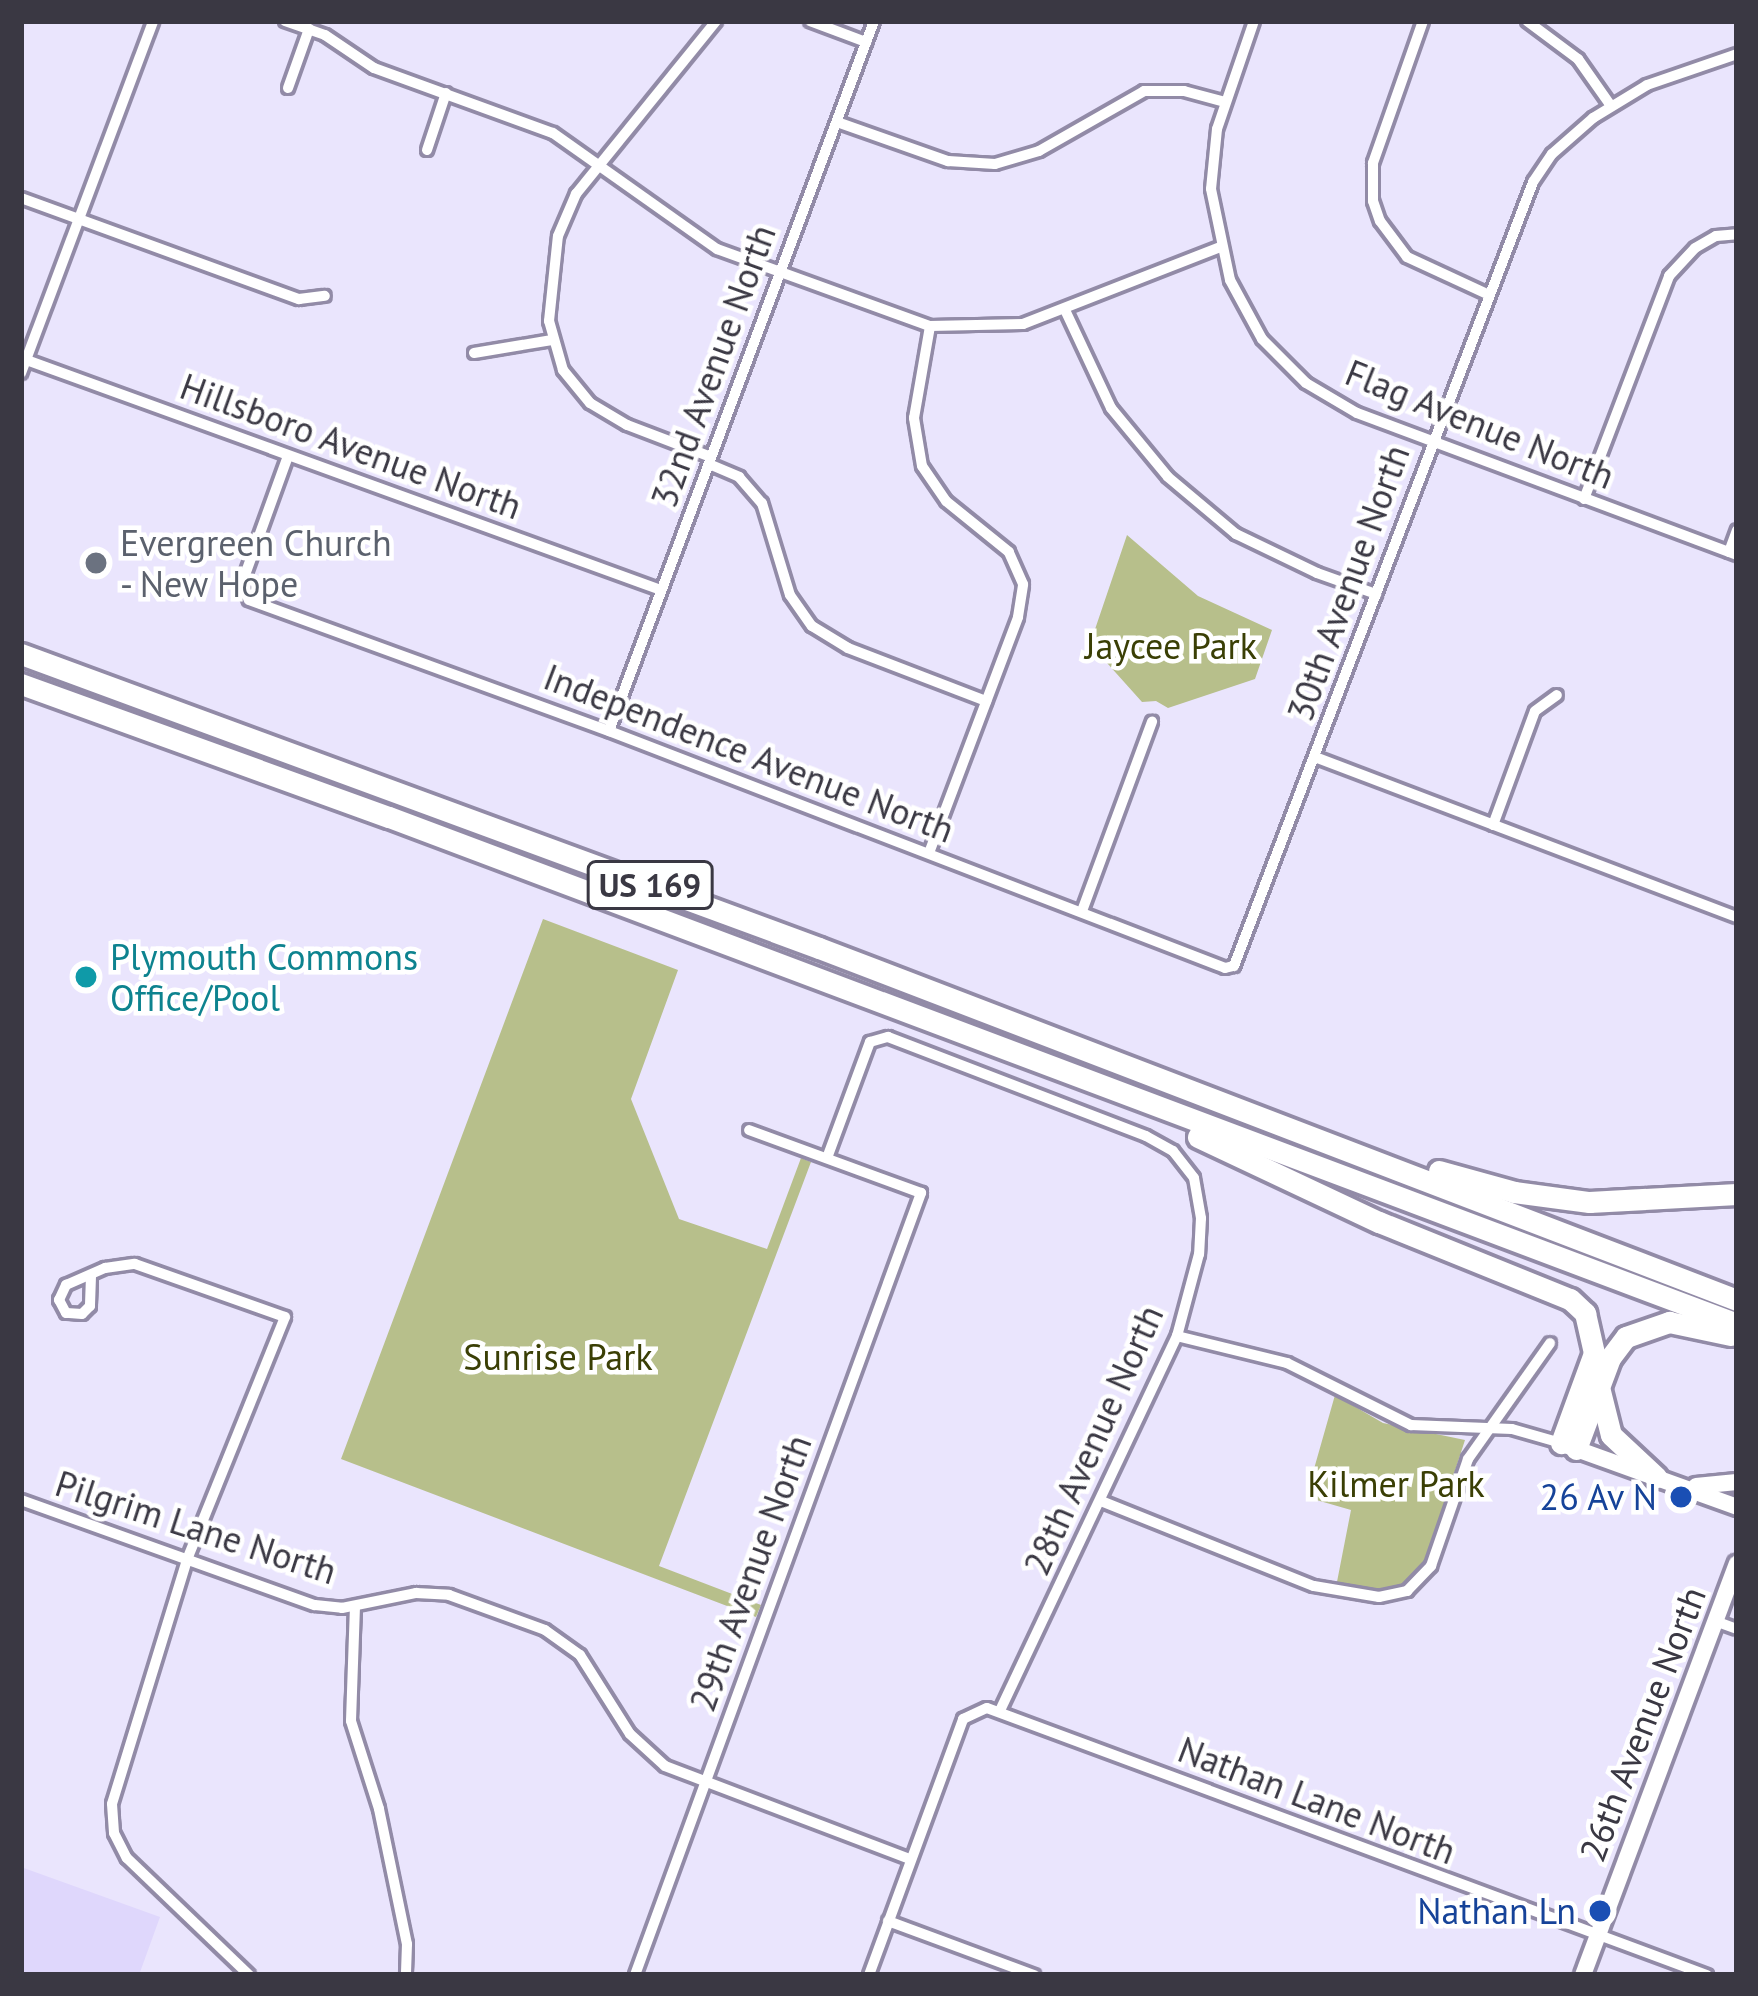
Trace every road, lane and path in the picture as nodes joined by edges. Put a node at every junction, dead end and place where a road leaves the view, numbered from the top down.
1 (153, 21) edge
2 (285, 21) edge
3 (810, 21) edge
4 (874, 21) edge
5 (1254, 21) edge
6 (1423, 21) edge
7 (1527, 21) edge
8 (710, 23) edge
9 (309, 29) junction
10 (866, 42) junction
11 (1737, 54) edge
12 (288, 88) dead end
13 (446, 94) junction
14 (1225, 102) junction
15 (1611, 106) junction
16 (837, 122) junction
17 (427, 150) dead end
18 (597, 164) junction
19 (21, 198) edge
20 (78, 219) junction
21 (1737, 234) edge
22 (1220, 248) junction
23 (779, 274) junction
24 (1487, 295) junction
25 (325, 296) dead end
26 (1066, 312) junction
27 (930, 326) junction
28 (552, 340) junction
29 (474, 353) dead end
30 (23, 363) edge
31 (1433, 441) junction
32 (288, 456) junction
33 (710, 460) junction
34 (1584, 499) junction
35 (1737, 530) edge
36 (1733, 554) edge
37 (662, 590) junction
38 (1376, 594) junction
39 (21, 654) edge
40 (21, 684) edge
41 (1556, 695) dead end
42 (986, 701) junction
43 (1152, 722) dead end
44 (608, 731) junction
45 (1315, 757) junction
46 (1493, 825) junction
47 (929, 853) junction
48 (1082, 911) junction
49 (1737, 917) edge
50 (1234, 966) joint
51 (1124, 1096) junction
52 (1277, 1123) junction
53 (749, 1130) dead end
54 (827, 1158) junction
55 (1737, 1194) edge
56 (91, 1276) dead end
57 (1737, 1300) edge
58 (1737, 1324) edge
59 (1177, 1336) junction
60 (1737, 1336) edge
61 (1550, 1343) dead end
62 (1603, 1378) junction
63 (1488, 1428) junction
64 (1569, 1446) junction
65 (1665, 1480) junction
66 (1737, 1482) edge
67 (21, 1500) edge
68 (1101, 1501) junction
69 (1737, 1507) edge
70 (187, 1560) junction
71 (1737, 1564) edge
72 (355, 1606) junction
73 (1715, 1621) junction
74 (1737, 1629) edge
75 (1000, 1710) junction
76 (705, 1782) junction
77 (910, 1859) junction
78 (888, 1921) junction
79 (1598, 1936) junction
80 (249, 1975) edge
81 (406, 1975) edge
82 (635, 1975) edge
83 (868, 1975) edge
84 (1034, 1975) edge
85 (1583, 1975) edge
86 (1707, 1975) edge

1 - 20 street
2 - 9 street
3 - 10 street
4 - 10 street, 32nd Avenue North
5 - 14 street, Flag Avenue North
6 - 24 street
7 - 15 street
8 - 18 street
9 - 12 street
9 - 13 street
10 - 16 street, 32nd Avenue North
11 - 15 street, 30th Avenue North
13 - 17 street
13 - 18 street
14 - 16 street
14 - 22 street, Flag Avenue North
15 - 24 street, 30th Avenue North
16 - 23 street, 32nd Avenue North
18 - 23 street
18 - 28 street
19 - 20 street
20 - 25 street
20 - 30 street
21 - 34 street
22 - 26 street
22 - 31 street, Flag Avenue North
23 - 27 street
23 - 33 street, 32nd Avenue North
24 - 31 street, 30th Avenue North
26 - 27 street
26 - 38 street
27 - 42 street
28 - 29 street
28 - 33 street
30 - 32 street, Hillsboro Avenue North
31 - 34 street, Flag Avenue North
31 - 38 street, 30th Avenue North
32 - 37 street, Hillsboro Avenue North
32 - 44 street, Independence Avenue North
33 - 37 street, 32nd Avenue North
33 - 42 street
34 - 36 street, Flag Avenue North
35 - 36 street
37 - 44 street, 32nd Avenue North
38 - 45 street, 30th Avenue North
39 - 52 highway, US 169
40 - 51 highway, US 169
41 - 46 street
42 - 47 street
43 - 48 street
44 - 47 street, Independence Avenue North
45 - 46 street
45 - 50 street, 30th Avenue North
46 - 49 street
47 - 48 street, Independence Avenue North
48 - 50 street, Independence Avenue North
51 - 58 highway, US 169
51 - 64 highway
52 - 55 highway
52 - 57 highway, US 169
53 - 54 street
54 - 59 street, 28th Avenue North
54 - 76 street, 29th Avenue North
56 - 70 street
59 - 63 street
59 - 68 street, 28th Avenue North
60 - 62 highway
61 - 63 street
62 - 64 highway
62 - 65 highway
63 - 64 street
63 - 68 street
64 - 65 street
65 - 66 street
65 - 69 street
67 - 70 street, Pilgrim Lane North
68 - 75 street, 28th Avenue North
70 - 72 street, Pilgrim Lane North
70 - 80 street
71 - 73 street, 26th Avenue North
72 - 76 street, Pilgrim Lane North
72 - 81 street
73 - 74 street
73 - 79 street, 26th Avenue North
75 - 77 street, Nathan Lane North
75 - 79 street, Nathan Lane North
76 - 77 street, Pilgrim Lane North
76 - 82 street, 29th Avenue North
77 - 78 street
78 - 83 street
78 - 84 street
79 - 85 street, 26th Avenue North
79 - 86 street, Nathan Lane North

